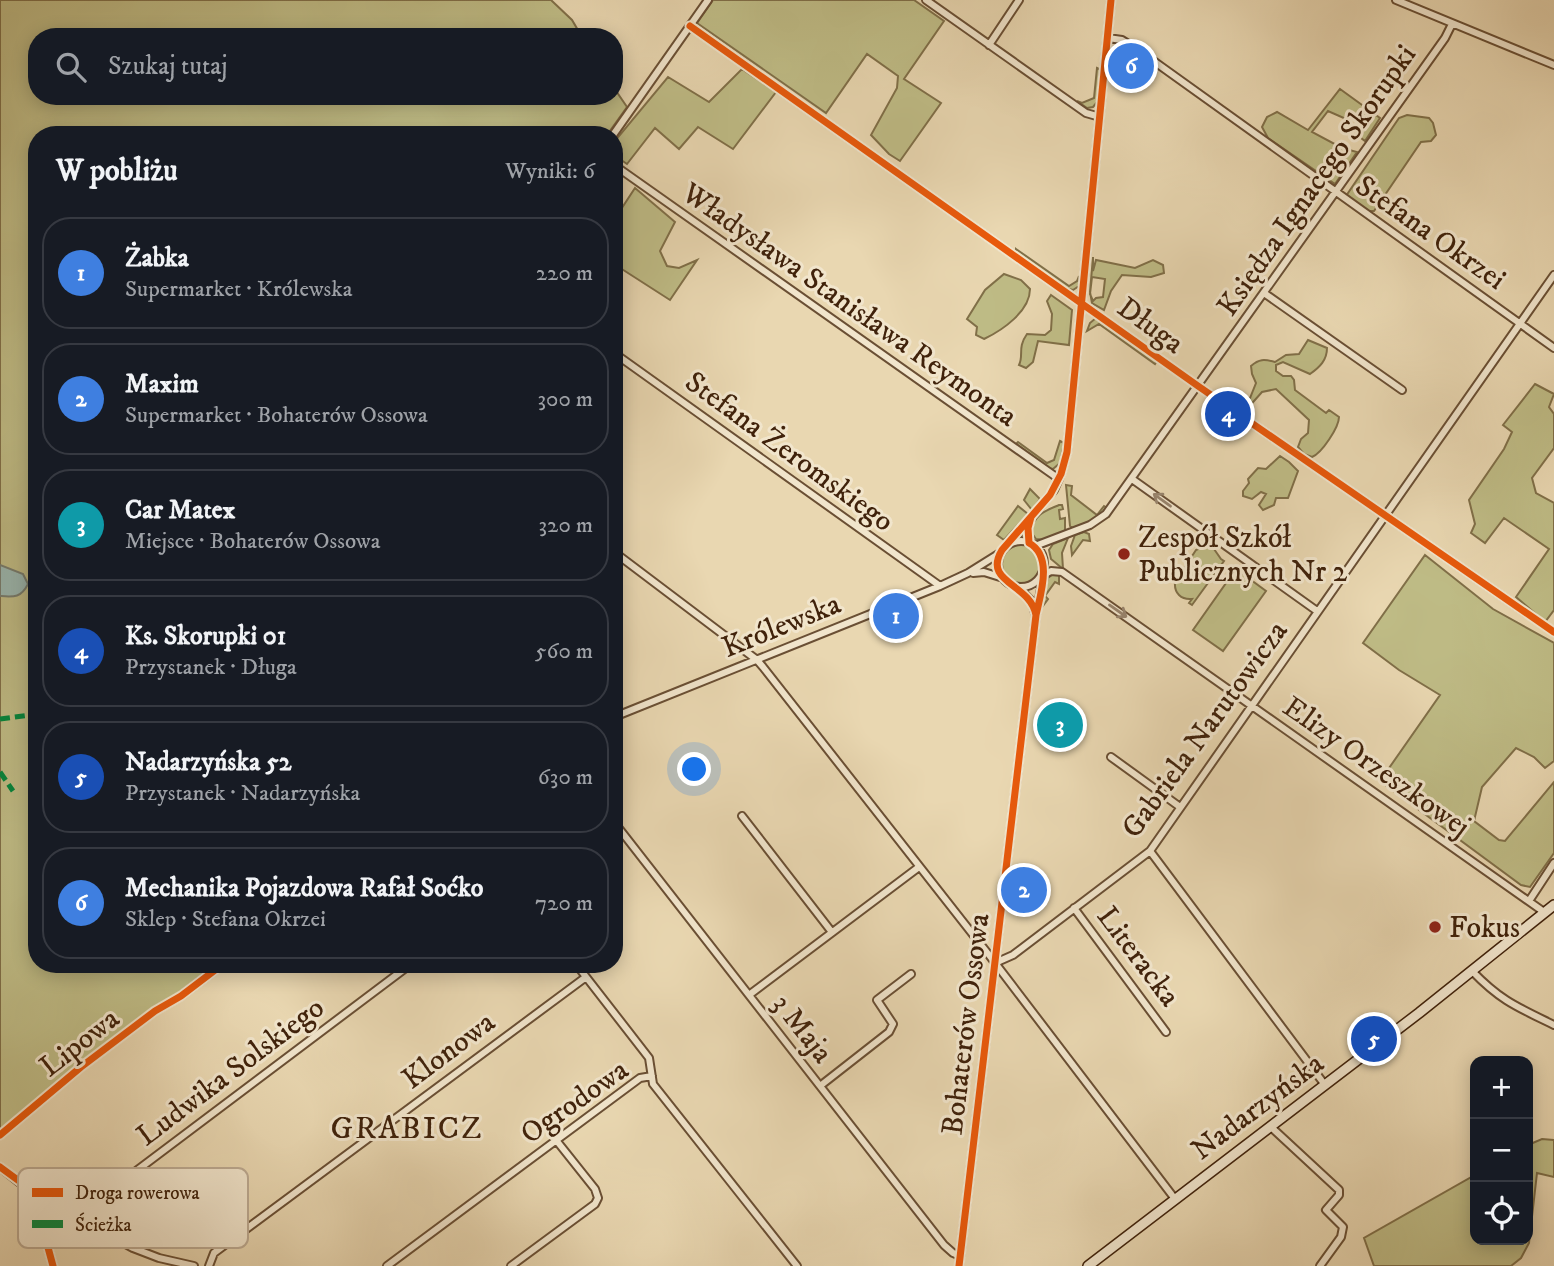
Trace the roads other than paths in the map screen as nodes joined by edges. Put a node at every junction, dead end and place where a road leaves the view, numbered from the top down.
1 (708, 0) edge
2 (926, 0) edge
3 (1019, 0) edge
4 (1111, 0) edge
5 (1396, 0) edge
6 (1452, 23) junction
7 (690, 26) junction
8 (1108, 37) junction
9 (989, 45) junction
10 (1554, 65) edge
11 (1100, 117) junction
12 (619, 126) edge
13 (623, 171) edge
14 (1336, 193) junction
15 (1554, 275) edge
16 (1264, 293) junction
17 (1082, 303) junction
18 (1520, 324) junction
19 (1554, 348) edge
20 (623, 359) edge
21 (1198, 386) junction
22 (1402, 390) dead end
23 (1132, 479) junction
24 (1059, 480) junction
25 (1384, 516) junction
26 (1031, 517) junction
27 (1048, 542) junction
28 (1010, 543) junction
29 (1032, 544) junction
30 (1000, 553) junction
31 (1042, 556) junction
32 (623, 559) edge
33 (968, 573) junction
34 (1041, 577) junction
35 (1002, 578) junction
36 (940, 586) junction
37 (1018, 587) junction
38 (1317, 611) junction
39 (1036, 615) junction
40 (1554, 632) edge
41 (757, 660) junction
42 (1253, 706) junction
43 (623, 713) edge
44 (1111, 757) dead end
45 (1180, 807) junction
46 (742, 816) dead end
47 (623, 834) edge
48 (1150, 851) junction
49 (1554, 863) edge
50 (919, 867) junction
51 (1529, 901) junction
52 (1554, 905) edge
53 (1074, 908) junction
54 (1545, 912) junction
55 (831, 931) junction
56 (995, 963) junction
57 (1472, 971) junction
58 (211, 973) edge
59 (399, 973) edge
60 (583, 973) edge
61 (911, 974) dead end
62 (586, 977) junction
63 (749, 995) junction
64 (1554, 1025) edge
65 (1166, 1032) dead end
66 (652, 1076) junction
67 (1325, 1085) junction
68 (820, 1086) junction
69 (1271, 1127) junction
70 (0, 1135) edge
71 (556, 1140) junction
72 (0, 1167) edge
73 (140, 1168) edge
74 (18, 1180) edge
75 (1175, 1199) junction
76 (248, 1228) edge
77 (48, 1248) edge
78 (135, 1248) edge
79 (221, 1248) edge
80 (960, 1256) junction
81 (53, 1266) edge
82 (193, 1266) edge
83 (209, 1266) edge
84 (387, 1266) edge
85 (511, 1266) edge
86 (797, 1266) edge
87 (959, 1266) edge
88 (1088, 1266) edge
89 (1320, 1266) edge

1 - 7 street
2 - 9 street
3 - 9 street
4 - 8 street
5 - 6 street
6 - 10 street
6 - 14 street, Księdza Ignacego Skorupki
7 - 12 street
7 - 17 street, Długa
8 - 11 street
8 - 14 street, Stefana Okrzei
9 - 11 street
11 - 17 street
13 - 24 street, Władysława Stanisława Reymonta
14 - 16 street, Księdza Ignacego Skorupki
14 - 18 street, Stefana Okrzei
15 - 18 street, Gabriela Narutowicza
16 - 21 street, Księdza Ignacego Skorupki
16 - 22 street
17 - 21 street, Długa
17 - 24 street
18 - 19 street, Stefana Okrzei
18 - 25 street, Gabriela Narutowicza
20 - 36 street, Stefana Żeromskiego
21 - 23 street, Księdza Ignacego Skorupki
21 - 25 street, Długa
23 - 27 street, Księdza Ignacego Skorupki
38 -> 23 street
24 - 26 street
25 - 38 street, Gabriela Narutowicza
25 - 40 street, Długa
26 - 28 street
26 - 29 street
27 - 29 street, Księdza Ignacego Skorupki
27 - 31 street
28 - 29 street
28 - 30 street
29 - 31 street
30 - 33 street, Królewska
30 - 35 street
31 - 34 street
32 - 41 street
33 - 35 street
33 - 36 street, Królewska
34 - 37 street
34 - 39 street, Bohaterów Ossowa
34 -> 42 street, Elizy Orzeszkowej
35 - 37 street
36 - 41 street, Królewska
37 - 39 street
38 - 42 street, Gabriela Narutowicza
39 - 56 street, Bohaterów Ossowa
41 - 43 street, Królewska
41 - 50 street
42 - 45 street, Gabriela Narutowicza
42 - 51 street, Elizy Orzeszkowej
44 - 45 street
45 - 48 street, Gabriela Narutowicza
46 - 55 street
47 - 63 street, 3 Maja
48 - 53 street, Gabriela Narutowicza
48 - 67 street
49 - 51 street
50 - 55 street
50 - 56 street
51 - 54 street, Elizy Orzeszkowej
52 - 54 main road, Nadarzyńska
53 - 56 street, Gabriela Narutowicza
53 - 65 street, Literacka
54 - 57 main road, Nadarzyńska
55 - 63 street
56 - 75 street
56 - 80 street, Bohaterów Ossowa
57 - 64 street
57 - 67 main road, Nadarzyńska
58 - 70 street, Lipowa
59 - 73 street, Ludwika Solskiego
60 - 62 street
61 - 68 street
62 - 66 street
62 - 76 street, Klonowa
63 - 68 street, 3 Maja
66 - 71 street, Ogrodowa
66 - 86 street
67 - 69 main road, Nadarzyńska
68 - 80 street, 3 Maja
69 - 75 main road, Nadarzyńska
69 - 89 street
71 - 84 street, Ogrodowa
71 - 85 street
72 - 74 street
75 - 88 main road, Nadarzyńska
77 - 81 street
78 - 82 street
79 - 83 street, Klonowa
80 - 87 street, Bohaterów Ossowa

